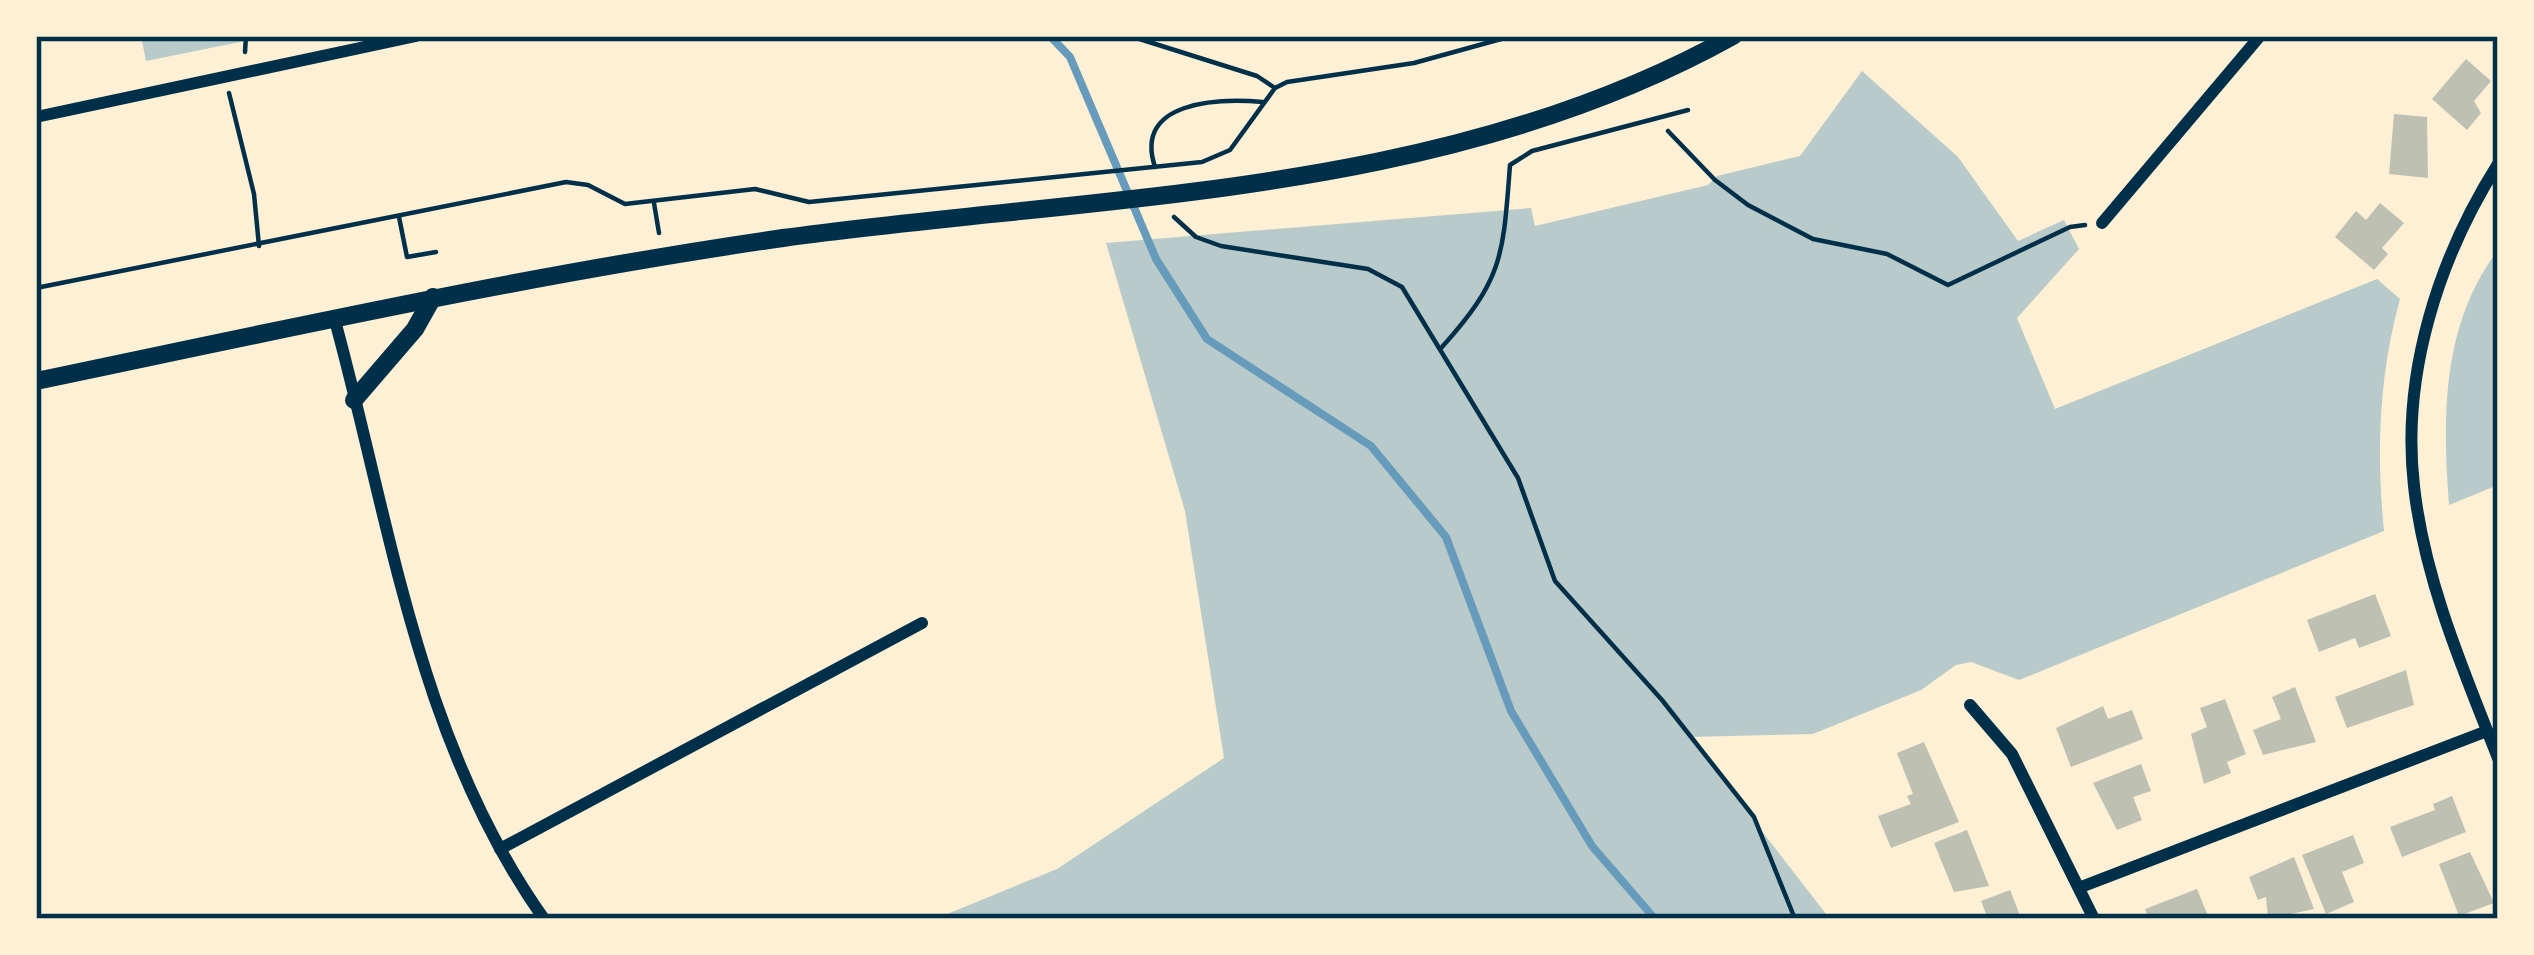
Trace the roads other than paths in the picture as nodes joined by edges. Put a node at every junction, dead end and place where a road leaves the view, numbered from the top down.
1 (416, 36) edge
2 (1696, 36) edge
3 (1733, 36) edge
4 (2260, 36) edge
5 (1686, 60) junction
6 (36, 117) edge
7 (2498, 164) edge
8 (2102, 223) road end
9 (433, 297) junction
10 (334, 317) junction
11 (36, 381) edge
12 (354, 400) junction
13 (922, 623) dead end
14 (1970, 705) dead end
15 (2487, 731) junction
16 (2498, 758) edge
17 (500, 848) junction
18 (2081, 887) junction
19 (544, 919) edge
20 (2094, 919) edge

1 - 6 street
2 - 5 main road
3 - 5 main road
4 - 8 street
5 - 9 main road
7 - 15 street
9 - 10 main road
9 - 12 main road
10 - 11 main road
10 - 12 street
12 - 17 street
13 - 17 street
14 - 18 street
15 - 16 street
15 - 18 street
17 - 19 street
18 - 20 street

